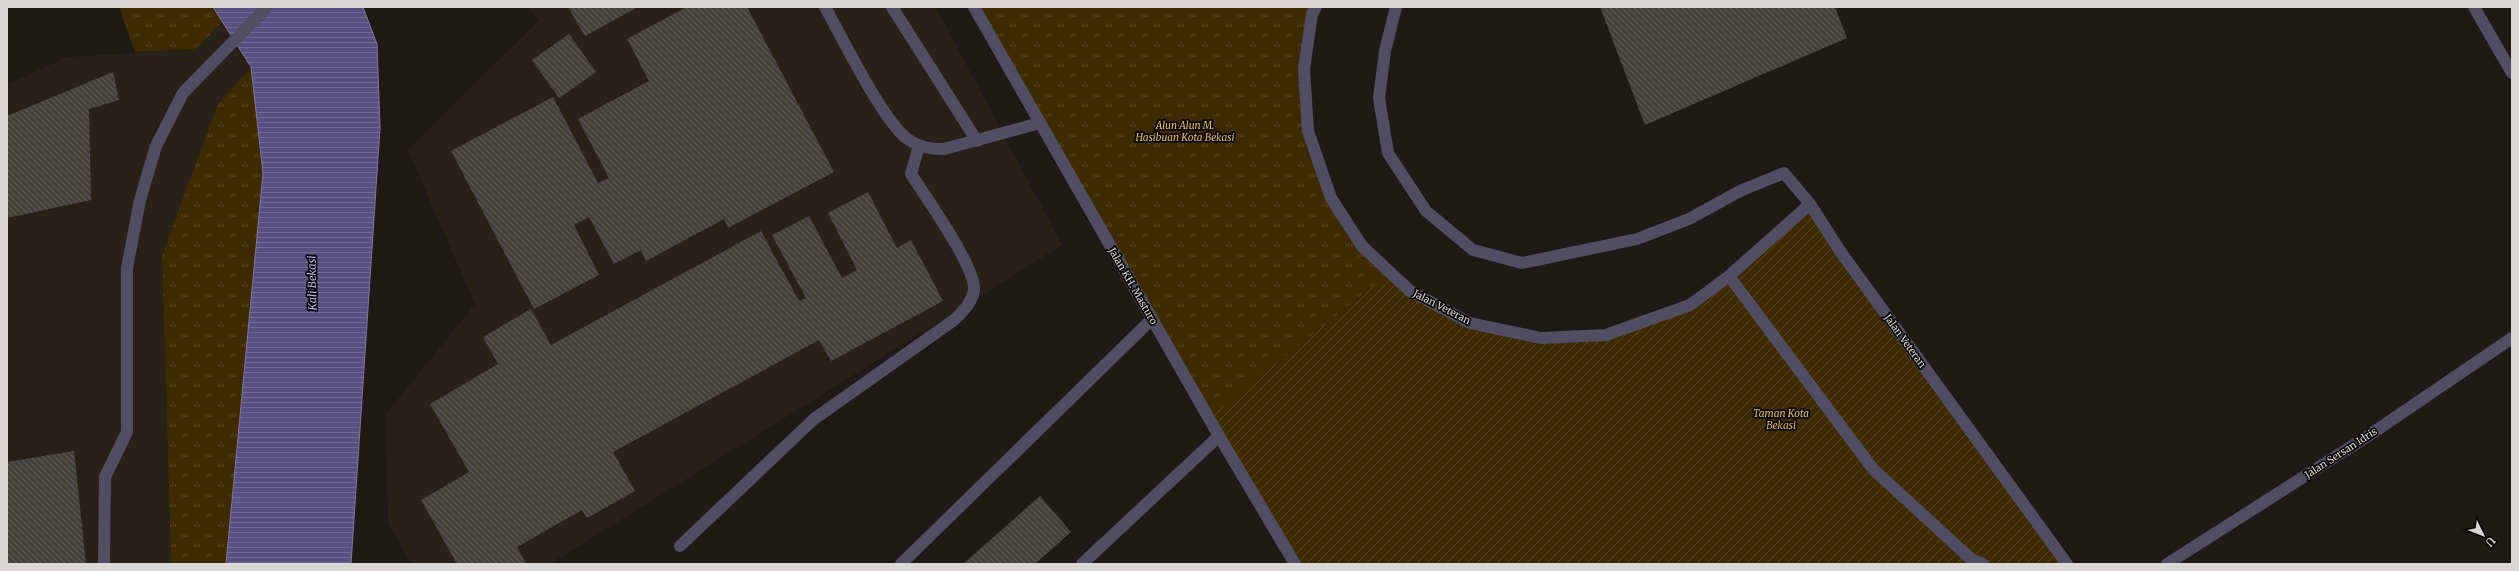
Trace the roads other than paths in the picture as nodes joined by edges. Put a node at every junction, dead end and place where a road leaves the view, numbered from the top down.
1 (267, 7) edge
2 (825, 7) edge
3 (892, 7) edge
4 (974, 7) edge
5 (1316, 7) edge
6 (1396, 7) edge
7 (2474, 7) edge
8 (2512, 73) edge
9 (1040, 123) junction
10 (977, 141) junction
11 (919, 146) junction
12 (1810, 204) junction
13 (1729, 276) junction
14 (1152, 319) junction
15 (2512, 338) edge
16 (1219, 436) junction
17 (680, 546) dead end
18 (104, 564) edge
19 (902, 564) edge
20 (1082, 564) edge
21 (1295, 564) edge
22 (1983, 564) edge
23 (2067, 564) edge
24 (2167, 564) edge

1 - 18 street
2 - 11 street
3 - 10 street
4 - 9 street, Jalan KH. Masturo
5 - 13 street, Jalan Veteran
6 - 12 street
7 - 8 street
9 - 10 street
9 - 14 street, Jalan KH. Masturo
10 - 11 street
11 - 17 street
12 - 13 street, Jalan Veteran
12 - 23 street, Jalan Veteran
13 - 22 street
14 - 16 street, Jalan KH. Masturo
14 - 19 street
15 - 24 street, Jalan Sersan Idris
16 - 20 street
16 - 21 street, Jalan KH. Masturo

